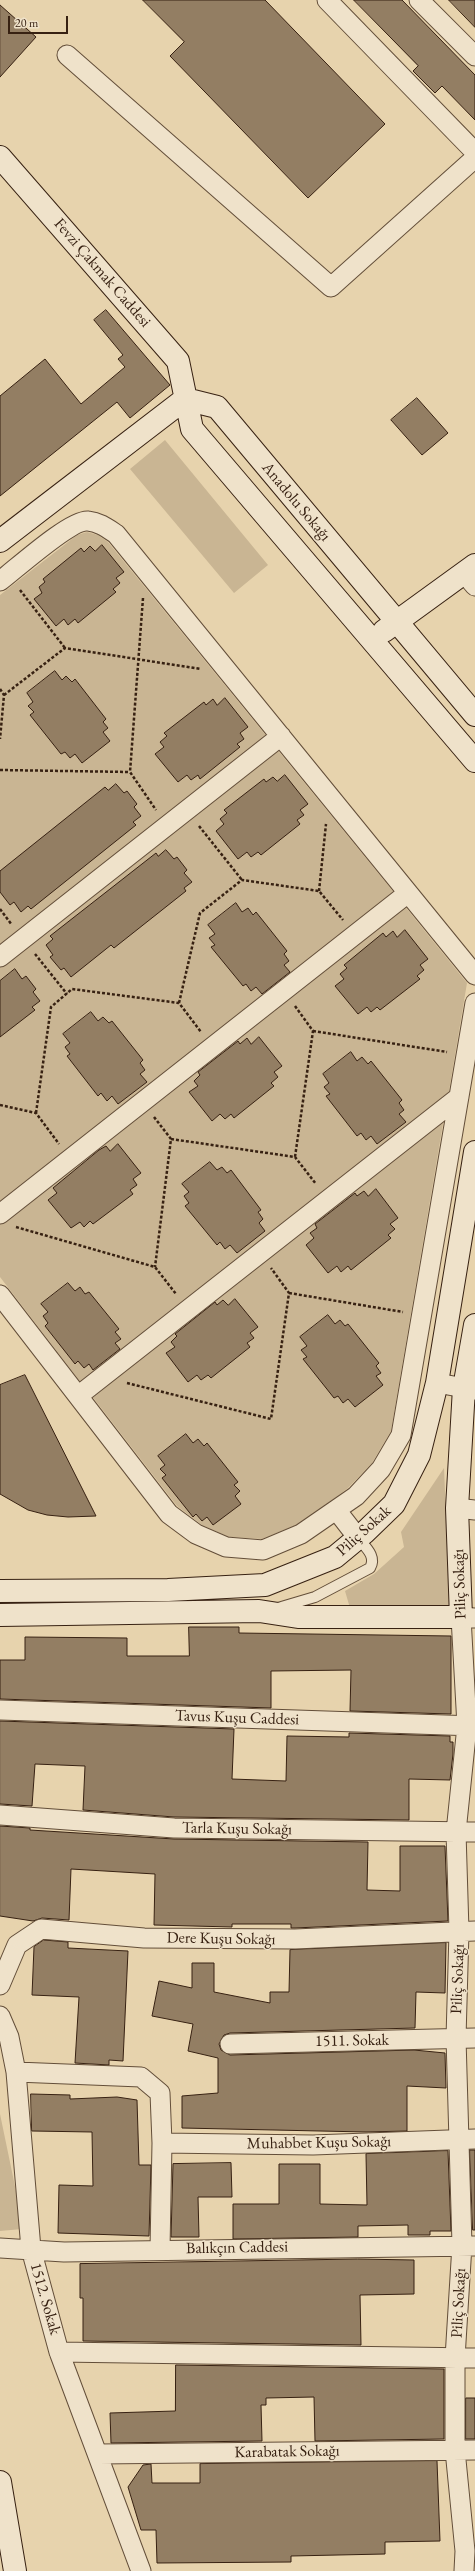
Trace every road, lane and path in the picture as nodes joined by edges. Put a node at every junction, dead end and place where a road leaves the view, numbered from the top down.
1 (327, 0) edge
2 (419, 0) edge
3 (67, 55) dead end
4 (475, 56) edge
5 (475, 152) edge
6 (0, 157) edge
7 (475, 158) edge
8 (185, 399) junction
9 (0, 541) edge
10 (146, 571) junction
11 (471, 574) edge
12 (4, 578) edge
13 (396, 622) junction
14 (373, 639) junction
15 (66, 648) junction
16 (138, 660) junction
17 (229, 674) junction
18 (0, 689) edge
19 (4, 695) junction
20 (475, 715) edge
21 (281, 736) junction
22 (0, 739) edge
23 (475, 761) edge
24 (0, 770) edge
25 (130, 772) junction
26 (329, 796) junction
27 (187, 810) junction
28 (167, 825) junction
29 (242, 880) junction
30 (319, 891) junction
31 (408, 893) junction
32 (355, 935) junction
33 (0, 957) edge
34 (475, 975) edge
35 (284, 991) junction
36 (179, 1003) junction
37 (475, 1003) edge
38 (313, 1031) junction
39 (213, 1047) junction
40 (466, 1055) junction
41 (459, 1097) junction
42 (143, 1102) junction
43 (0, 1104) edge
44 (36, 1113) junction
45 (171, 1139) junction
46 (475, 1152) edge
47 (296, 1157) junction
48 (70, 1158) junction
49 (328, 1200) junction
50 (0, 1214) edge
51 (15, 1226) dead end
52 (260, 1253) junction
53 (154, 1267) junction
54 (289, 1293) junction
55 (0, 1295) edge
56 (188, 1309) junction
57 (422, 1315) junction
58 (475, 1325) edge
59 (103, 1377) junction
60 (437, 1383) junction
61 (469, 1389) edge
62 (78, 1396) junction
63 (466, 1509) edge
64 (337, 1511) junction
65 (358, 1538) junction
66 (6, 1588) edge
67 (127, 1590) junction
68 (259, 1611) junction
69 (127, 1612) junction
70 (0, 1615) edge
71 (468, 1617) edge
72 (0, 1710) edge
73 (471, 1726) edge
74 (0, 1815) edge
75 (456, 1832) junction
76 (475, 1832) edge
77 (467, 1931) edge
78 (0, 1985) edge
79 (0, 2016) edge
80 (456, 2038) junction
81 (475, 2038) edge
82 (230, 2044) dead end
83 (16, 2072) junction
84 (468, 2139) edge
85 (162, 2143) junction
86 (468, 2246) edge
87 (0, 2248) edge
88 (31, 2249) junction
89 (160, 2249) junction
90 (59, 2352) junction
91 (455, 2358) junction
92 (475, 2358) edge
93 (455, 2450) junction
94 (475, 2450) edge
95 (99, 2454) junction
96 (0, 2482) edge
97 (470, 2551) edge
98 (15, 2571) edge
99 (141, 2571) edge
100 (464, 2571) edge

1 - 5 street
2 - 4 street
3 - 7 street
6 - 8 street, Fevzi Çakmak Caddesi
8 - 9 street
8 - 13 street, Anadolu Sokağı
8 - 14 street, Anadolu Sokağı
10 - 12 street
10 - 16 path
10 - 17 street
11 - 13 street
12 - 15 path
13 - 14 street
13 - 20 street, Anadolu Sokağı
14 - 23 street, Anadolu Sokağı
15 - 16 path
15 - 19 path
16 - 17 path
16 - 25 path
17 - 21 street
18 - 19 path
19 - 22 path
21 - 26 street
21 - 27 street
24 - 25 path
25 - 28 path
26 - 30 path
26 - 31 street
27 - 28 street
27 - 29 path
28 - 33 street
29 - 30 path
29 - 36 path
30 - 32 path
31 - 32 street
31 - 34 street
32 - 35 street
35 - 38 path
35 - 39 street
36 - 39 path
36 - 44 path
37 - 40 street
38 - 40 path
38 - 47 path
39 - 42 street
40 - 41 street
41 - 49 street
41 - 57 street
42 - 45 path
42 - 48 street
43 - 44 path
44 - 48 path
45 - 47 path
45 - 53 path
46 - 60 street, Piliç Sokak
47 - 49 path
48 - 50 street
49 - 52 street
51 - 53 path
52 - 54 path
52 - 56 street
53 - 56 path
54 - 57 path
54 - 59 path
55 - 62 street
56 - 59 street
57 - 64 street
58 - 61 street
59 - 62 street
60 - 61 street
60 - 65 street, Piliç Sokak
61 - 63 street, Piliç Sokağı
62 - 64 street
63 - 71 street, Piliç Sokağı
64 - 65 street
65 - 67 street, Piliç Sokak
65 - 68 lane
66 - 67 street, Piliç Sokak
67 - 69 street
68 - 69 street
68 - 71 street
69 - 70 street
71 - 73 street, Piliç Sokağı
72 - 73 street, Tavus Kuşu Caddesi
73 - 75 street, Piliç Sokağı
74 - 75 street, Tarla Kuşu Sokağı
75 - 76 street, Tarla Kuşu Sokağı
75 - 77 street, Piliç Sokağı
77 - 78 street, Dere Kuşu Sokağı
77 - 80 street, Piliç Sokağı
79 - 83 street, 1512. Sokak
80 - 81 street, 1511. Sokak
80 - 82 street, 1511. Sokak
80 - 84 street, Piliç Sokağı
83 - 85 street
83 - 88 street, 1512. Sokak
84 - 85 street, Muhabbet Kuşu Sokağı
84 - 86 street, Piliç Sokağı
85 - 89 street
86 - 89 street, Balıkçın Caddesi
86 - 91 street, Piliç Sokağı
87 - 88 street, Balıkçın Caddesi
88 - 89 street, Balıkçın Caddesi
88 - 90 street, 1512. Sokak
90 - 91 street
90 - 95 street, 1512. Sokak
91 - 92 street
91 - 93 street, Piliç Sokağı
93 - 94 street, Karabatak Sokağı
93 - 95 street, Karabatak Sokağı
93 - 97 street, Piliç Sokağı
95 - 99 street, 1512. Sokak
96 - 98 street
97 - 100 street, Piliç Sokağı

